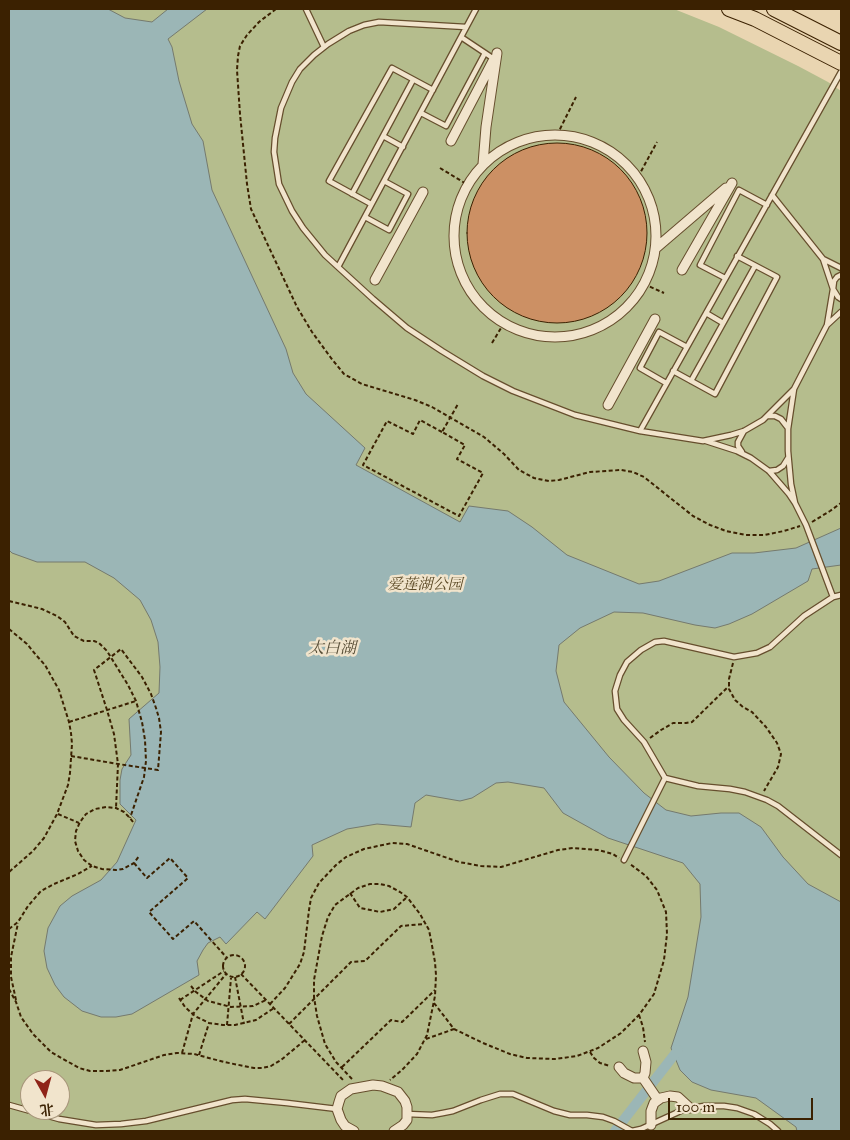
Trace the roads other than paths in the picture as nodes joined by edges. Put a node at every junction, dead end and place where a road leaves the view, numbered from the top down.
1 (306, 9) edge
2 (476, 9) edge
3 (729, 9) edge
4 (774, 9) edge
5 (466, 27) junction
6 (461, 37) junction
7 (841, 43) edge
8 (324, 47) junction
9 (485, 53) junction
10 (494, 59) junction
11 (841, 63) edge
12 (841, 72) edge
13 (413, 80) junction
14 (433, 90) junction
15 (421, 113) junction
16 (382, 136) junction
17 (451, 141) dead end
18 (402, 147) junction
19 (483, 164) junction
20 (384, 181) junction
21 (730, 186) junction
22 (739, 190) junction
23 (423, 192) dead end
24 (352, 194) junction
25 (772, 195) junction
26 (372, 204) junction
27 (767, 205) junction
28 (365, 217) junction
29 (656, 248) junction
30 (737, 256) junction
31 (824, 259) junction
32 (755, 266) junction
33 (338, 267) junction
34 (841, 268) edge
35 (682, 270) dead end
36 (841, 275) edge
37 (725, 278) junction
38 (375, 280) dead end
39 (833, 290) junction
40 (841, 300) edge
41 (841, 312) edge
42 (706, 313) junction
43 (655, 319) dead end
44 (723, 322) junction
45 (827, 325) junction
46 (687, 347) junction
47 (673, 372) junction
48 (691, 381) junction
49 (666, 383) junction
50 (794, 389) junction
51 (608, 405) dead end
52 (768, 416) junction
53 (788, 428) junction
54 (640, 431) junction
55 (744, 431) junction
56 (702, 440) junction
57 (742, 454) junction
58 (788, 457) junction
59 (769, 470) junction
60 (795, 503) junction
61 (841, 595) edge
62 (833, 597) junction
63 (665, 778) junction
64 (841, 855) edge
65 (624, 860) road end
66 (643, 1051) road end
67 (619, 1067) road end
68 (643, 1078) junction
69 (658, 1100) junction
70 (9, 1105) edge
71 (690, 1108) junction
72 (337, 1109) junction
73 (407, 1114) junction
74 (651, 1125) junction
75 (354, 1131) edge
76 (394, 1131) edge
77 (632, 1131) edge
78 (778, 1131) edge

1 - 8 lane
2 - 5 lane
3 - 11 main road
4 - 7 main road
5 - 6 lane
5 - 8 lane
6 - 9 lane
6 - 14 lane
8 - 33 lane
9 - 10 lane
9 - 15 lane
10 - 17 street
10 - 19 street
12 - 25 lane
13 - 14 lane
13 - 16 lane
13 - 24 lane
14 - 15 lane
15 - 18 lane
16 - 18 lane
16 - 24 lane
18 - 20 lane
19 - 29 street
19 - 29 street
20 - 26 lane
20 - 28 lane
21 - 22 lane
21 - 29 street
21 - 35 street
22 - 27 lane
22 - 37 lane
23 - 38 street
24 - 26 lane
25 - 27 lane
25 - 31 lane
26 - 28 lane
27 - 30 lane
28 - 33 lane
30 - 32 lane
30 - 37 lane
31 - 34 lane
31 - 39 lane
32 - 44 lane
32 - 48 lane
33 - 54 lane
36 - 39 lane
37 - 42 lane
39 - 40 lane
39 - 45 lane
41 - 45 lane
42 - 44 lane
42 - 46 lane
43 - 51 street
44 - 48 lane
45 - 50 lane
46 - 47 lane
46 - 49 lane
47 - 48 lane
47 - 49 lane
49 - 54 lane
50 - 52 lane
50 - 53 lane
52 - 53 lane
52 - 55 lane
53 - 58 lane
54 - 56 lane
55 - 56 lane
55 - 57 lane
56 - 57 lane
57 - 59 lane
58 - 59 lane
58 - 60 lane
59 - 60 lane
60 - 62 lane
61 - 62 lane
62 - 63 lane
63 - 64 lane
63 - 65 lane
66 - 68 street
67 - 68 street
68 - 69 street
69 - 71 street
69 - 74 street
70 - 72 lane
71 - 74 lane
71 - 78 lane
72 - 73 street
72 - 75 street
73 - 76 street
73 - 77 lane
74 - 77 lane

